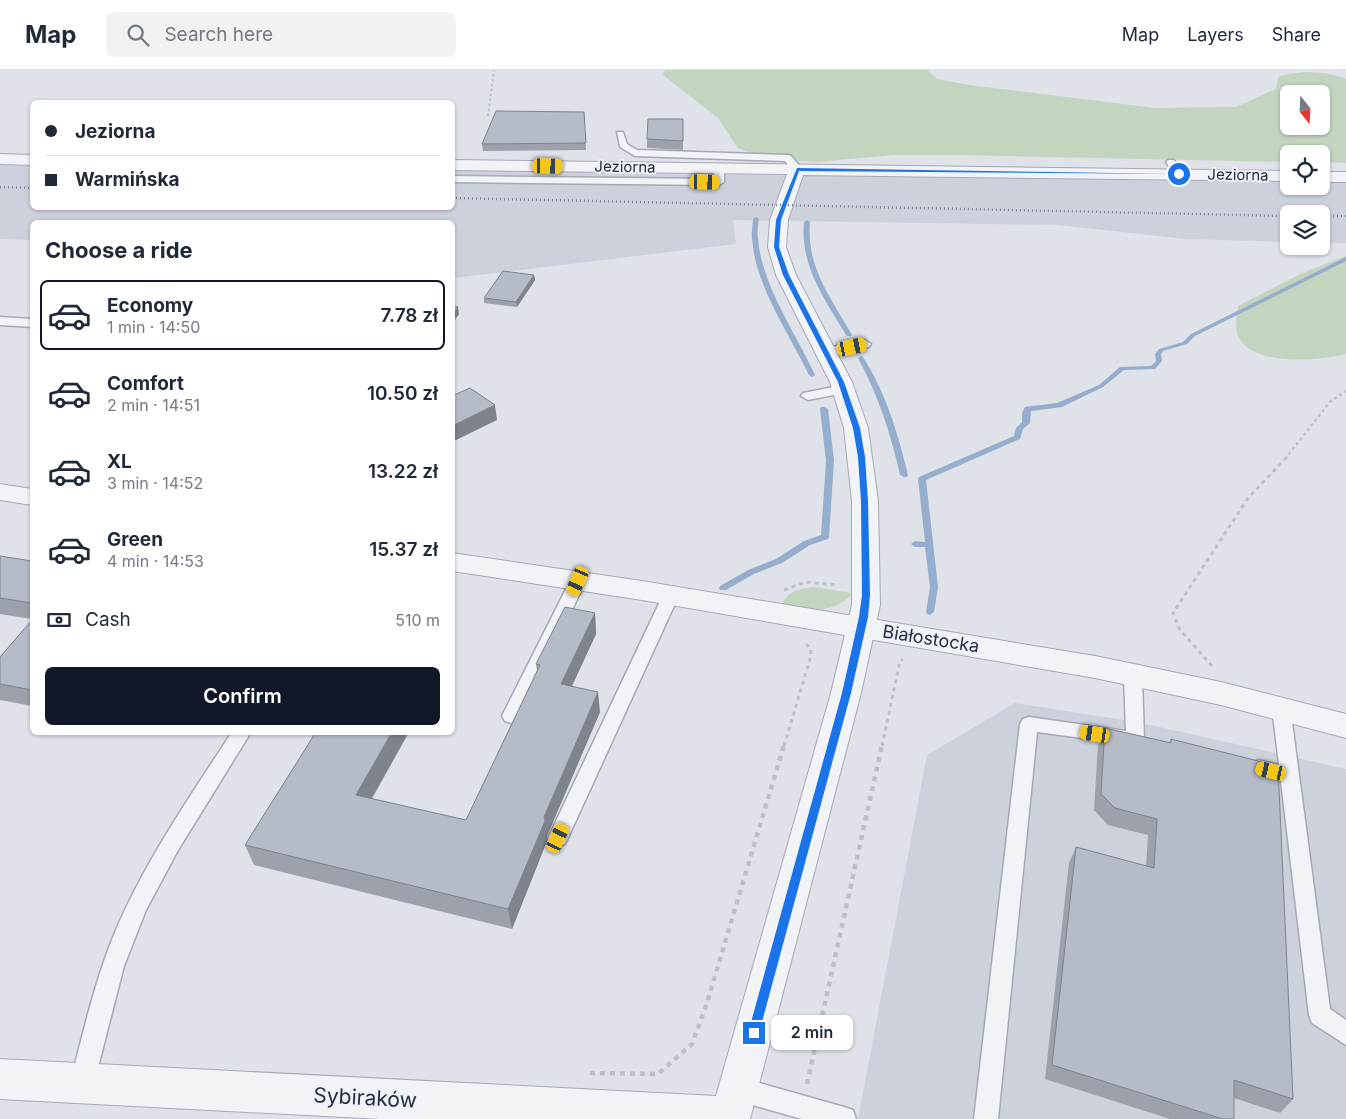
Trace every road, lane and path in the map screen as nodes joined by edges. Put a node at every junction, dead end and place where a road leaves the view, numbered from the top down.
1 (494, 70) edge
2 (488, 116) dead end
3 (620, 134) dead end
4 (0, 159) edge
5 (30, 160) edge
6 (455, 165) edge
7 (719, 168) junction
8 (797, 169) junction
9 (1280, 175) edge
10 (1330, 177) edge
11 (1346, 177) edge
12 (455, 178) edge
13 (0, 321) edge
14 (30, 323) edge
15 (864, 344) dead end
16 (826, 352) junction
17 (844, 389) junction
18 (1346, 391) edge
19 (808, 396) dead end
20 (0, 492) edge
21 (30, 497) edge
22 (455, 562) edge
23 (578, 581) junction
24 (845, 586) dead end
25 (780, 594) dead end
26 (671, 595) junction
27 (861, 628) junction
28 (1134, 675) junction
29 (803, 683) dead end
30 (1227, 694) junction
31 (890, 702) dead end
32 (1281, 707) junction
33 (511, 716) dead end
34 (1346, 726) edge
35 (240, 735) edge
36 (1242, 764) edge
37 (1290, 776) junction
38 (558, 838) dead end
39 (1346, 1034) edge
40 (0, 1079) edge
41 (82, 1083) junction
42 (802, 1107) junction
43 (733, 1108) edge
44 (579, 1109) junction
45 (844, 1119) edge
46 (986, 1119) edge

1 - 2 path
3 - 8 lane
4 - 5 street
6 - 7 street, Jeziorna
7 - 8 street, Jeziorna
7 - 12 lane
8 - 9 street, Jeziorna
8 - 16 street
10 - 11 street
13 - 14 lane
15 - 16 lane
16 - 17 street
17 - 19 lane
17 - 27 street
18 - 30 path
20 - 21 street
22 - 23 street, Białostocka
23 - 26 street, Białostocka
23 - 33 lane
24 - 25 path
26 - 27 street, Białostocka
26 - 38 lane
27 - 28 street, Białostocka
27 - 43 street
28 - 30 street, Białostocka
28 - 46 lane
29 - 44 path
30 - 32 street, Białostocka
31 - 42 path
32 - 34 street, Białostocka
32 - 37 lane
35 - 41 lane
36 - 37 lane
37 - 39 lane
40 - 41 street, Sybiraków
41 - 44 street, Sybiraków
42 - 43 lane
42 - 45 lane
43 - 44 street, Sybiraków

